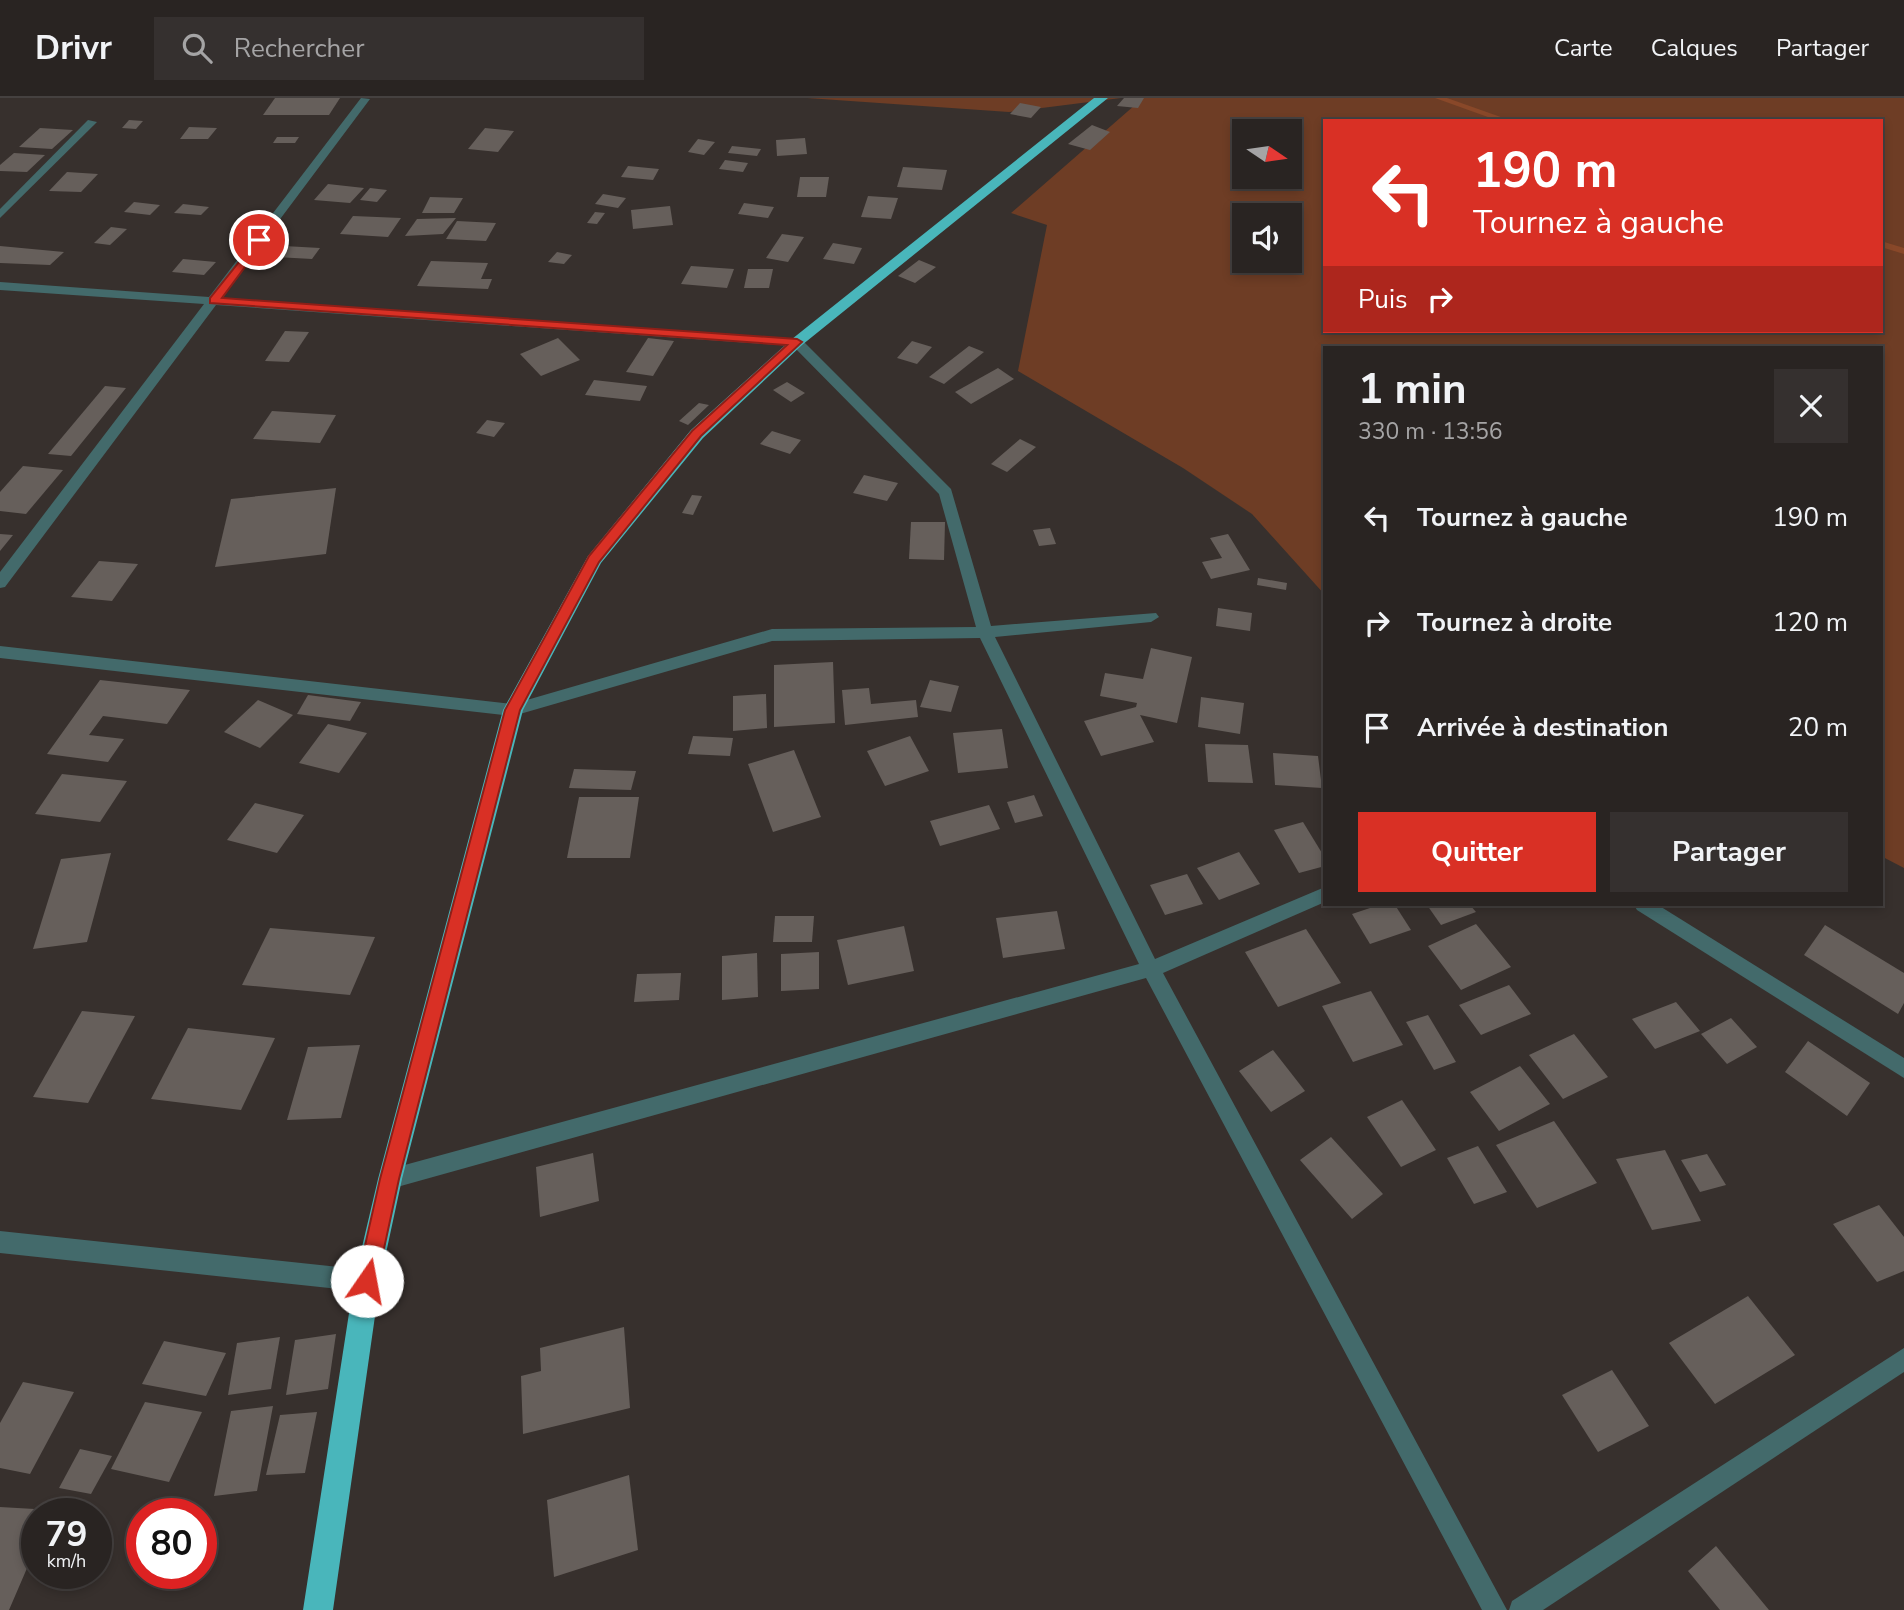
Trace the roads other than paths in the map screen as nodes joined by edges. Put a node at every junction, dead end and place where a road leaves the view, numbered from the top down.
1 (1102, 98) edge
2 (365, 99) edge
3 (92, 122) dead end
4 (0, 215) edge
5 (0, 285) edge
6 (214, 300) junction
7 (797, 342) junction
8 (0, 583) edge
9 (1151, 617) dead end
10 (985, 632) junction
11 (0, 652) edge
12 (513, 710) junction
13 (1323, 895) edge
14 (1645, 906) edge
15 (1151, 969) junction
16 (1904, 1069) edge
17 (390, 1179) junction
18 (0, 1242) edge
19 (367, 1281) junction
20 (1904, 1359) edge
21 (318, 1610) edge
22 (1495, 1610) edge
23 (1521, 1610) edge

1 - 7 highway
2 - 6 street
3 - 4 street
5 - 6 street
6 - 7 street
6 - 8 street
7 - 10 street
7 - 12 highway
9 - 10 street
10 - 12 street
10 - 15 street
11 - 12 street
12 - 17 highway
13 - 15 street
14 - 16 street
15 - 17 street
15 - 22 street
17 - 19 highway
18 - 19 street
19 - 21 highway
20 - 23 street

